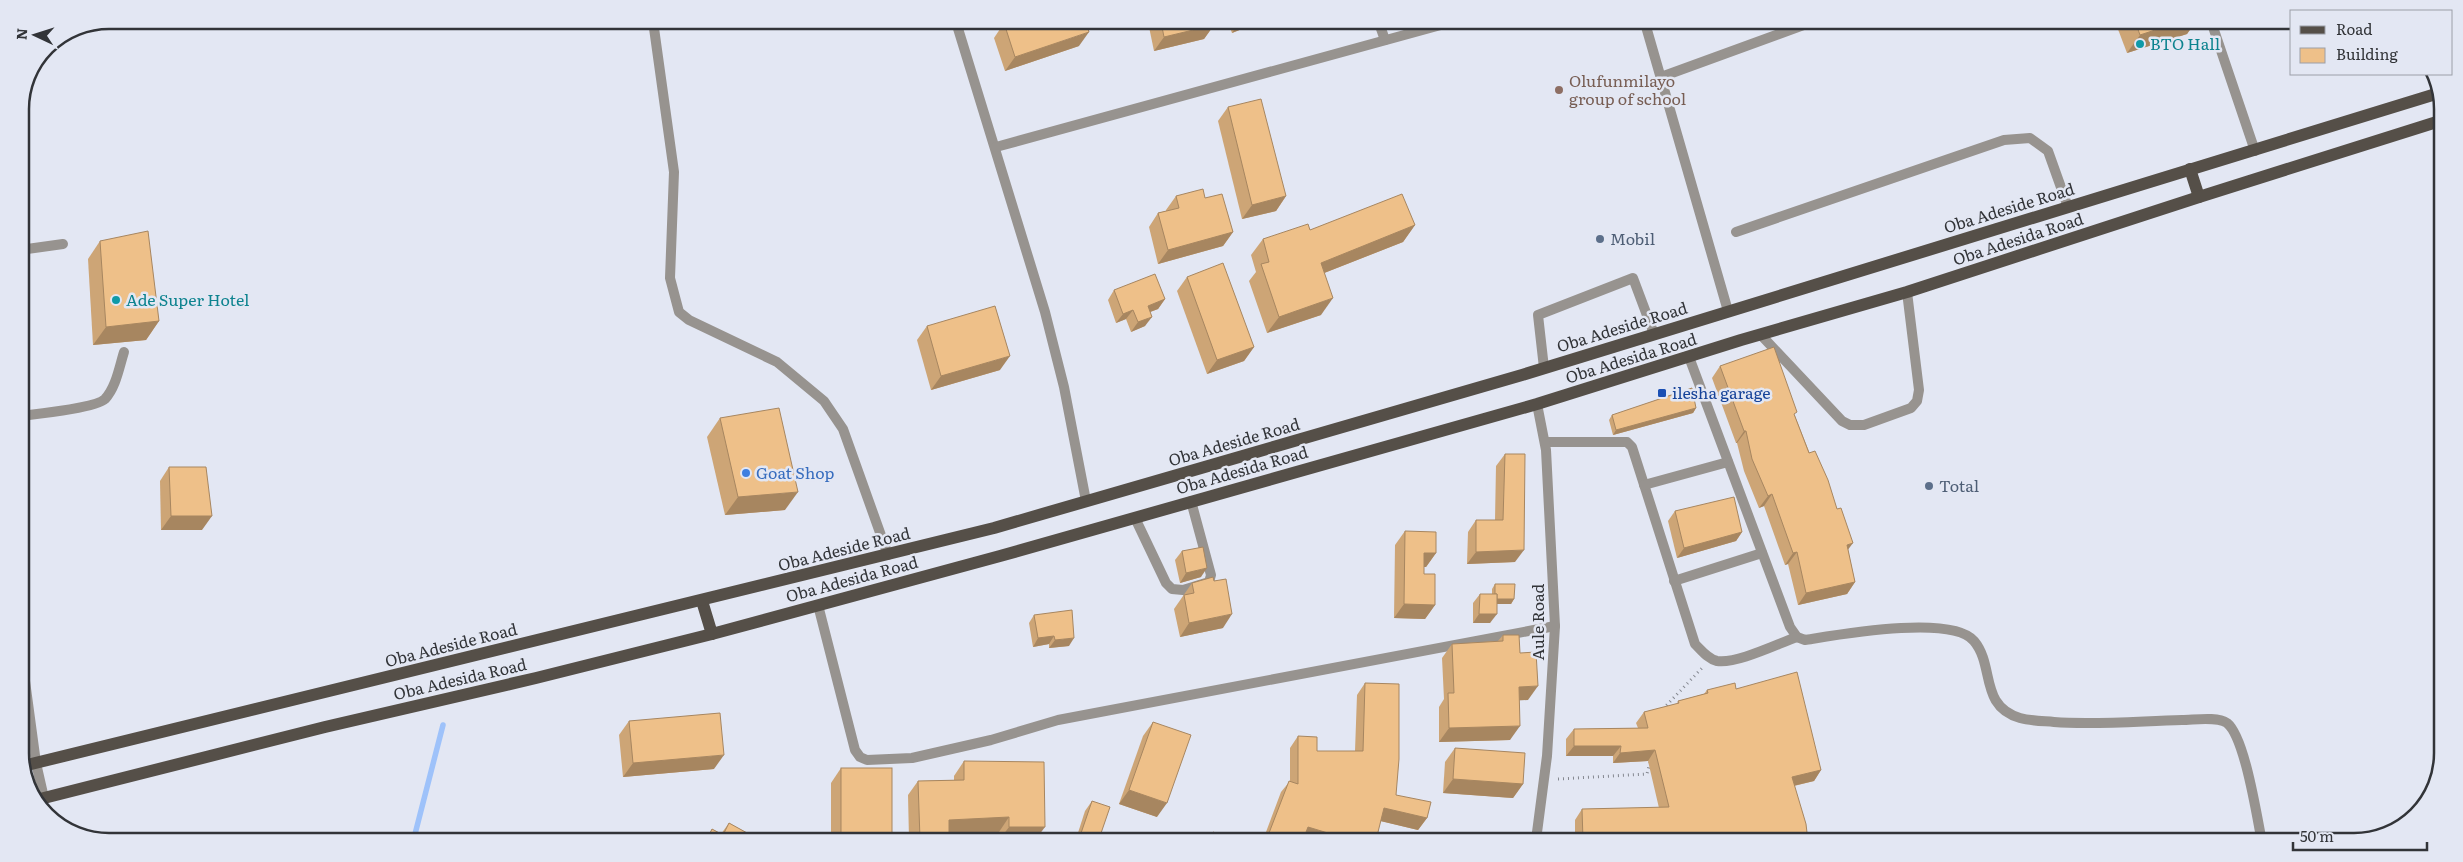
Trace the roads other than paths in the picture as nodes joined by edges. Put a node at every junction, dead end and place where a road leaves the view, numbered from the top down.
1 (654, 29) edge
2 (958, 29) edge
3 (1381, 29) edge
4 (1426, 29) edge
5 (1647, 29) edge
6 (1794, 29) edge
7 (2214, 29) edge
8 (1385, 40) junction
9 (1661, 77) junction
10 (2433, 95) edge
11 (2434, 123) edge
12 (996, 147) junction
13 (2255, 151) junction
14 (2190, 169) junction
15 (2199, 197) junction
16 (2068, 207) junction
17 (1736, 232) dead end
18 (63, 244) dead end
19 (29, 249) edge
20 (1908, 292) junction
21 (1728, 311) junction
22 (1654, 334) junction
23 (1761, 335) junction
24 (124, 352) dead end
25 (1689, 357) junction
26 (1544, 368) junction
27 (1536, 404) junction
28 (29, 415) edge
29 (1545, 442) junction
30 (1728, 462) junction
31 (1644, 485) junction
32 (1086, 502) junction
33 (1191, 502) junction
34 (1135, 518) junction
35 (1762, 553) junction
36 (888, 554) junction
37 (1674, 581) junction
38 (702, 601) junction
39 (818, 605) junction
40 (1555, 626) junction
41 (712, 634) junction
42 (1797, 637) junction
43 (29, 711) edge
44 (36, 763) junction
45 (30, 764) edge
46 (39, 792) edge
47 (43, 798) edge
48 (1537, 833) edge
49 (2260, 833) edge

1 - 36 street
2 - 12 street
3 - 8 street
4 - 8 street
5 - 9 street
6 - 9 street
7 - 13 street
8 - 12 street
9 - 21 street
10 - 13 main road, Oba Adeside Road
11 - 15 main road, Oba Adesida Road
12 - 32 street
13 - 14 main road, Oba Adeside Road
14 - 15 main road
14 - 16 main road, Oba Adeside Road
15 - 20 main road, Oba Adesida Road
16 - 17 street
16 - 21 main road, Oba Adeside Road
18 - 19 street
20 - 23 main road, Oba Adesida Road
20 - 23 street
21 - 22 main road, Oba Adeside Road
22 - 26 main road, Oba Adeside Road
22 - 26 street
23 - 25 main road, Oba Adesida Road
24 - 28 street
25 - 27 main road, Oba Adesida Road
25 - 30 street
26 - 32 main road, Oba Adeside Road
27 - 29 street, Aule Road
27 - 33 main road, Oba Adesida Road
29 - 31 street
29 - 40 street, Aule Road
30 - 31 street
30 - 35 street
31 - 37 street
32 - 36 main road, Oba Adeside Road
33 - 34 main road, Oba Adesida Road
33 - 34 street
34 - 39 main road, Oba Adesida Road
35 - 37 street
35 - 42 street
36 - 38 main road, Oba Adeside Road
37 - 42 street
38 - 41 main road
38 - 44 main road, Oba Adeside Road
39 - 40 street
39 - 41 main road, Oba Adesida Road
40 - 48 street, Aule Road
41 - 47 main road, Oba Adesida Road
42 - 49 street
43 - 44 street
44 - 45 main road, Oba Adeside Road
44 - 46 street

